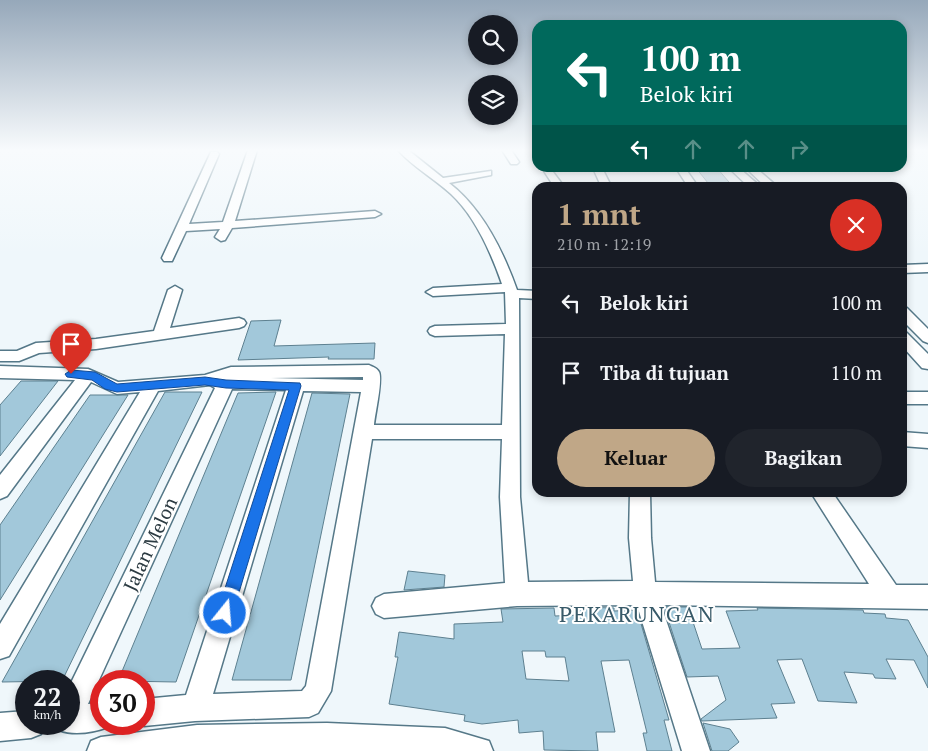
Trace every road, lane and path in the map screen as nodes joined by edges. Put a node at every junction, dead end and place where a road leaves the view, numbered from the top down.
1 (201, 185) edge
2 (241, 185) edge
3 (446, 185) edge
4 (375, 214) dead end
5 (228, 225) junction
6 (182, 228) junction
7 (222, 237) dead end
8 (168, 258) dead end
9 (928, 268) edge
10 (907, 269) edge
11 (174, 290) dead end
12 (511, 291) junction
13 (432, 292) dead end
14 (532, 294) edge
15 (907, 317) edge
16 (239, 323) dead end
17 (513, 329) junction
18 (435, 331) dead end
19 (160, 335) junction
20 (928, 338) edge
21 (907, 341) edge
22 (0, 356) edge
23 (19, 356) junction
24 (928, 364) edge
25 (2, 374) edge
26 (88, 375) junction
27 (221, 379) junction
28 (153, 385) junction
29 (296, 386) junction
30 (372, 386) junction
31 (907, 398) edge
32 (928, 398) edge
33 (364, 432) junction
34 (511, 432) junction
35 (907, 439) edge
36 (928, 441) edge
37 (0, 490) edge
38 (640, 497) edge
39 (824, 497) edge
40 (645, 593) junction
41 (517, 594) junction
42 (890, 597) junction
43 (928, 597) edge
44 (384, 606) dead end
45 (0, 646) edge
46 (80, 693) edge
47 (195, 708) junction
48 (155, 711) edge
49 (15, 726) edge
50 (0, 727) edge
51 (248, 745) edge
52 (386, 745) edge
53 (102, 751) edge
54 (479, 751) edge
55 (696, 751) edge

1 - 6 street
2 - 5 street
3 - 12 street
4 - 5 street
5 - 6 street
5 - 7 street
6 - 8 street
9 - 10 street
11 - 19 street
12 - 13 street
12 - 14 street
12 - 17 street
15 - 20 street
16 - 19 street
17 - 18 street
17 - 34 street
19 - 23 street
21 - 24 street
22 - 23 street
23 - 25 street
25 - 26 street
26 - 28 street
26 - 37 street
27 - 28 street
27 - 29 street
27 - 30 street
27 - 46 street, Jalan Melon
28 - 45 street
29 - 30 street
29 - 47 street
30 - 33 street
31 - 32 street
33 - 34 street
33 - 47 street
34 - 41 street
35 - 36 street
38 - 40 street
39 - 42 street
40 - 41 street
40 - 42 street
40 - 55 street
41 - 44 street
42 - 43 street
47 - 48 street
49 - 50 street
51 - 52 street
51 - 53 street
52 - 54 street

